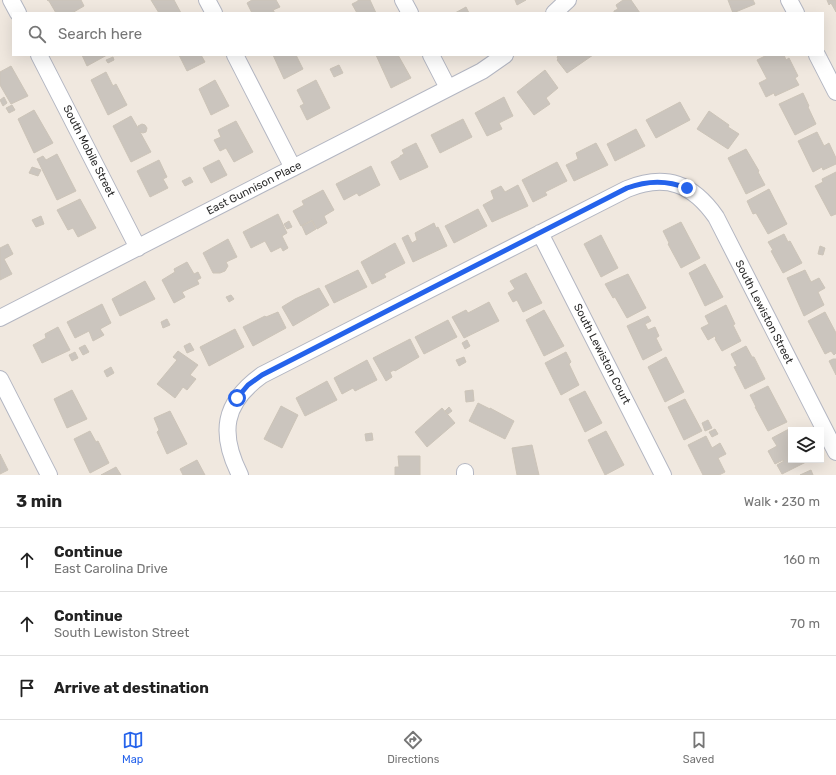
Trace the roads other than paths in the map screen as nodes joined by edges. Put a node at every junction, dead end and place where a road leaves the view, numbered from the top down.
1 (11, 0) edge
2 (207, 0) edge
3 (403, 0) edge
4 (568, 0) edge
5 (789, 0) edge
6 (17, 12) edge
7 (213, 12) edge
8 (409, 12) edge
9 (555, 12) edge
10 (795, 12) edge
11 (40, 56) edge
12 (236, 56) edge
13 (432, 56) edge
14 (504, 56) edge
15 (818, 56) edge
16 (448, 88) junction
17 (836, 92) edge
18 (293, 168) junction
19 (540, 233) junction
20 (138, 248) junction
21 (0, 318) edge
22 (0, 379) edge
23 (836, 452) edge
24 (661, 474) edge
25 (49, 475) edge
26 (240, 475) edge

1 - 6 street
2 - 7 street
3 - 8 street
4 - 9 street
5 - 10 street
11 - 20 street, South Mobile Street
12 - 18 street
13 - 16 street
14 - 16 street, East Gunnison Place
15 - 17 street
16 - 18 street, East Gunnison Place
18 - 20 street, East Gunnison Place
19 - 23 street, South Lewiston Street
19 - 24 street, South Lewiston Court
19 - 26 street, South Lewiston Street
20 - 21 street, East Gunnison Place
22 - 25 street

